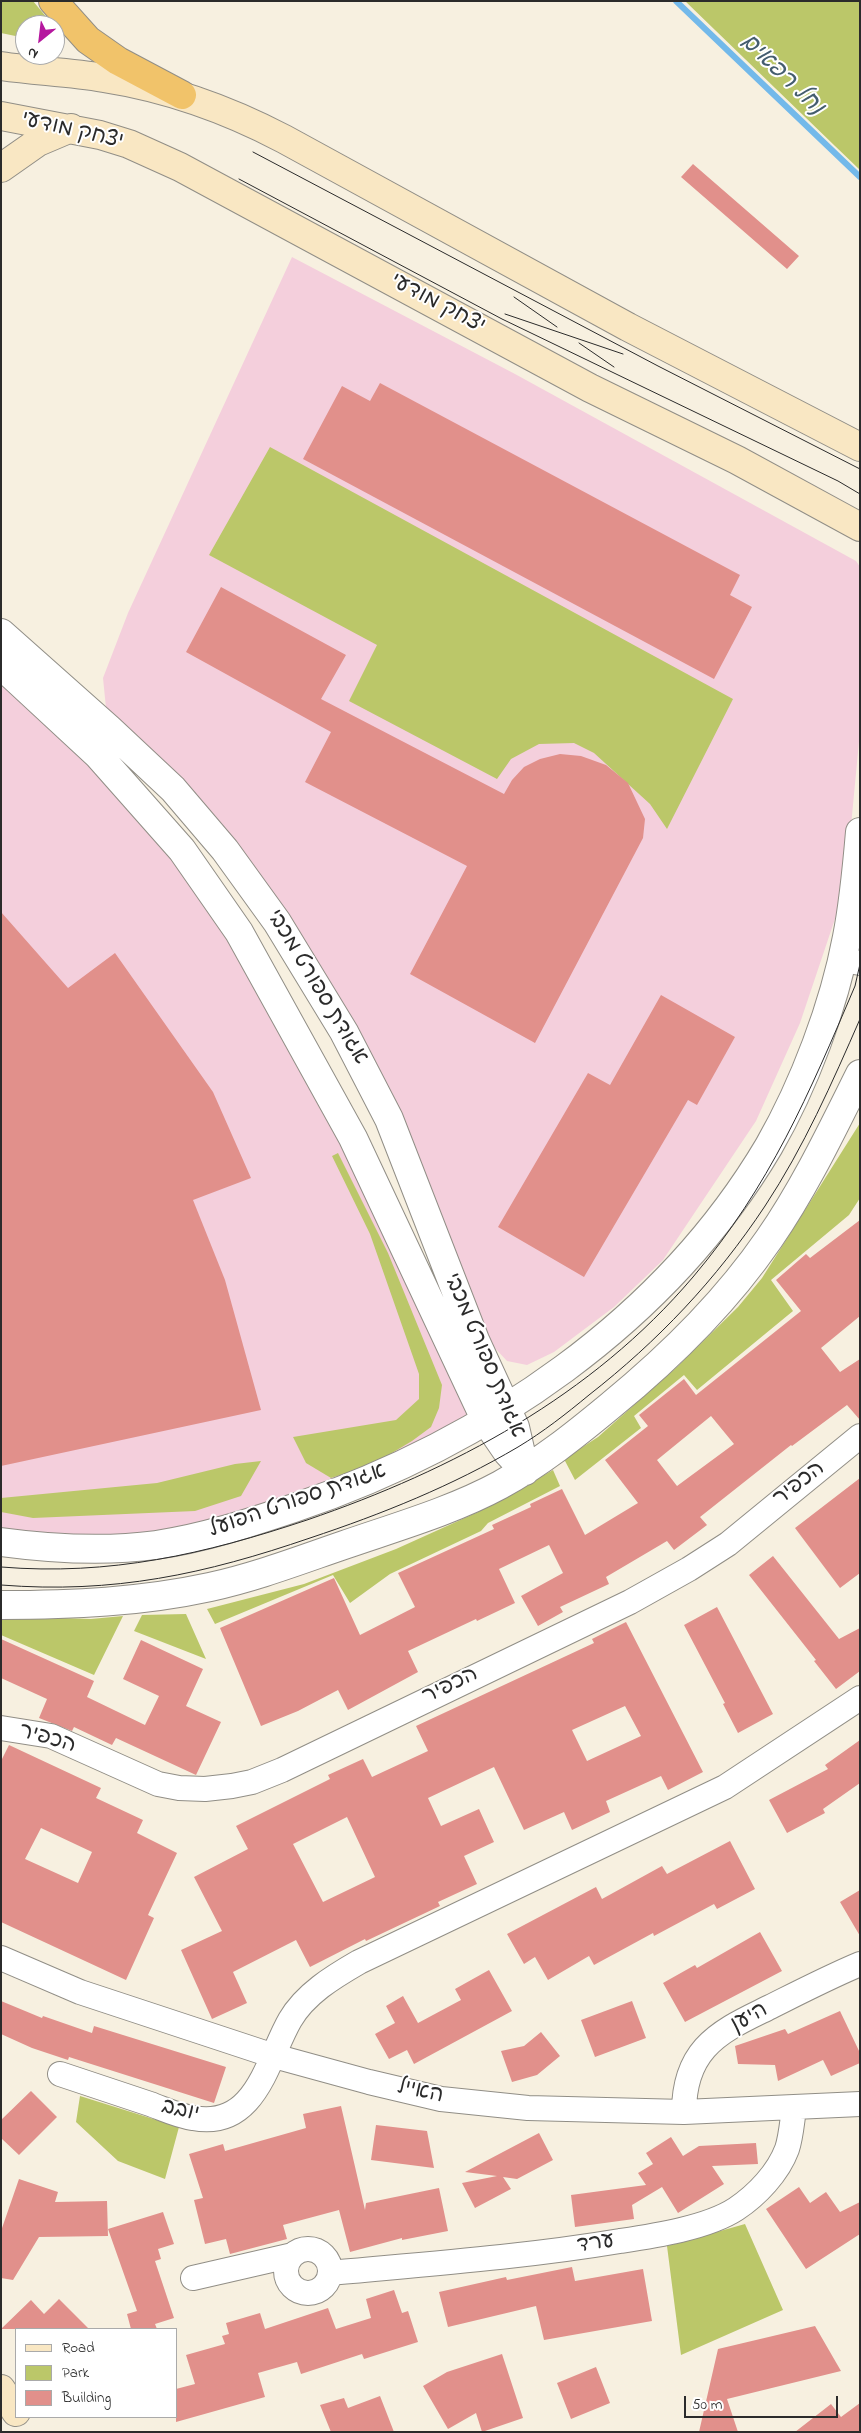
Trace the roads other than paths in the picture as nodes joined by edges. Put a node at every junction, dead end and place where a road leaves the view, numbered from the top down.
1 (53, 1) edge
2 (1, 66) edge
3 (182, 95) junction
4 (1, 116) edge
5 (71, 128) junction
6 (1, 168) edge
7 (860, 448) edge
8 (860, 527) edge
9 (1, 633) edge
10 (1, 665) edge
11 (860, 832) edge
12 (854, 956) edge
13 (860, 1074) edge
14 (496, 1415) junction
15 (860, 1436) edge
16 (525, 1471) junction
17 (1, 1542) edge
18 (1, 1605) edge
19 (860, 1698) edge
20 (1, 1728) edge
21 (1, 1958) edge
22 (860, 1964) edge
23 (274, 2056) junction
24 (60, 2074) dead end
25 (860, 2104) edge
26 (794, 2108) junction
27 (684, 2112) junction
28 (293, 2255) junction
29 (330, 2273) junction
30 (193, 2278) dead end
31 (1, 2389) edge
32 (15, 2410) edge
33 (20, 2418) edge
34 (29, 2432) edge

1 - 3 highway
2 - 3 main road
3 - 7 main road
4 - 5 main road, יצחק מודעי
5 - 6 main road
5 - 8 main road, יצחק מודעי
9 - 14 street, אגודת ספורט מכבי
10 - 14 street, אגודת ספורט מכבי
11 - 12 street, אגודת ספורט הפועל
12 - 14 street, אגודת ספורט הפועל
13 - 16 street
14 - 16 street, אגודת ספורט מכבי
14 - 17 street, אגודת ספורט הפועל
15 - 20 street, הכפיר
16 - 18 street
19 - 23 street
21 - 23 street, האייל
22 - 27 street, היען
23 - 24 street, יובב
23 - 27 street, האייל
25 - 26 street, האייל
26 - 27 street, האייל
26 - 29 street, ערד
28 - 29 street
28 - 29 street
28 - 30 street
31 - 32 main road
33 - 34 main road

